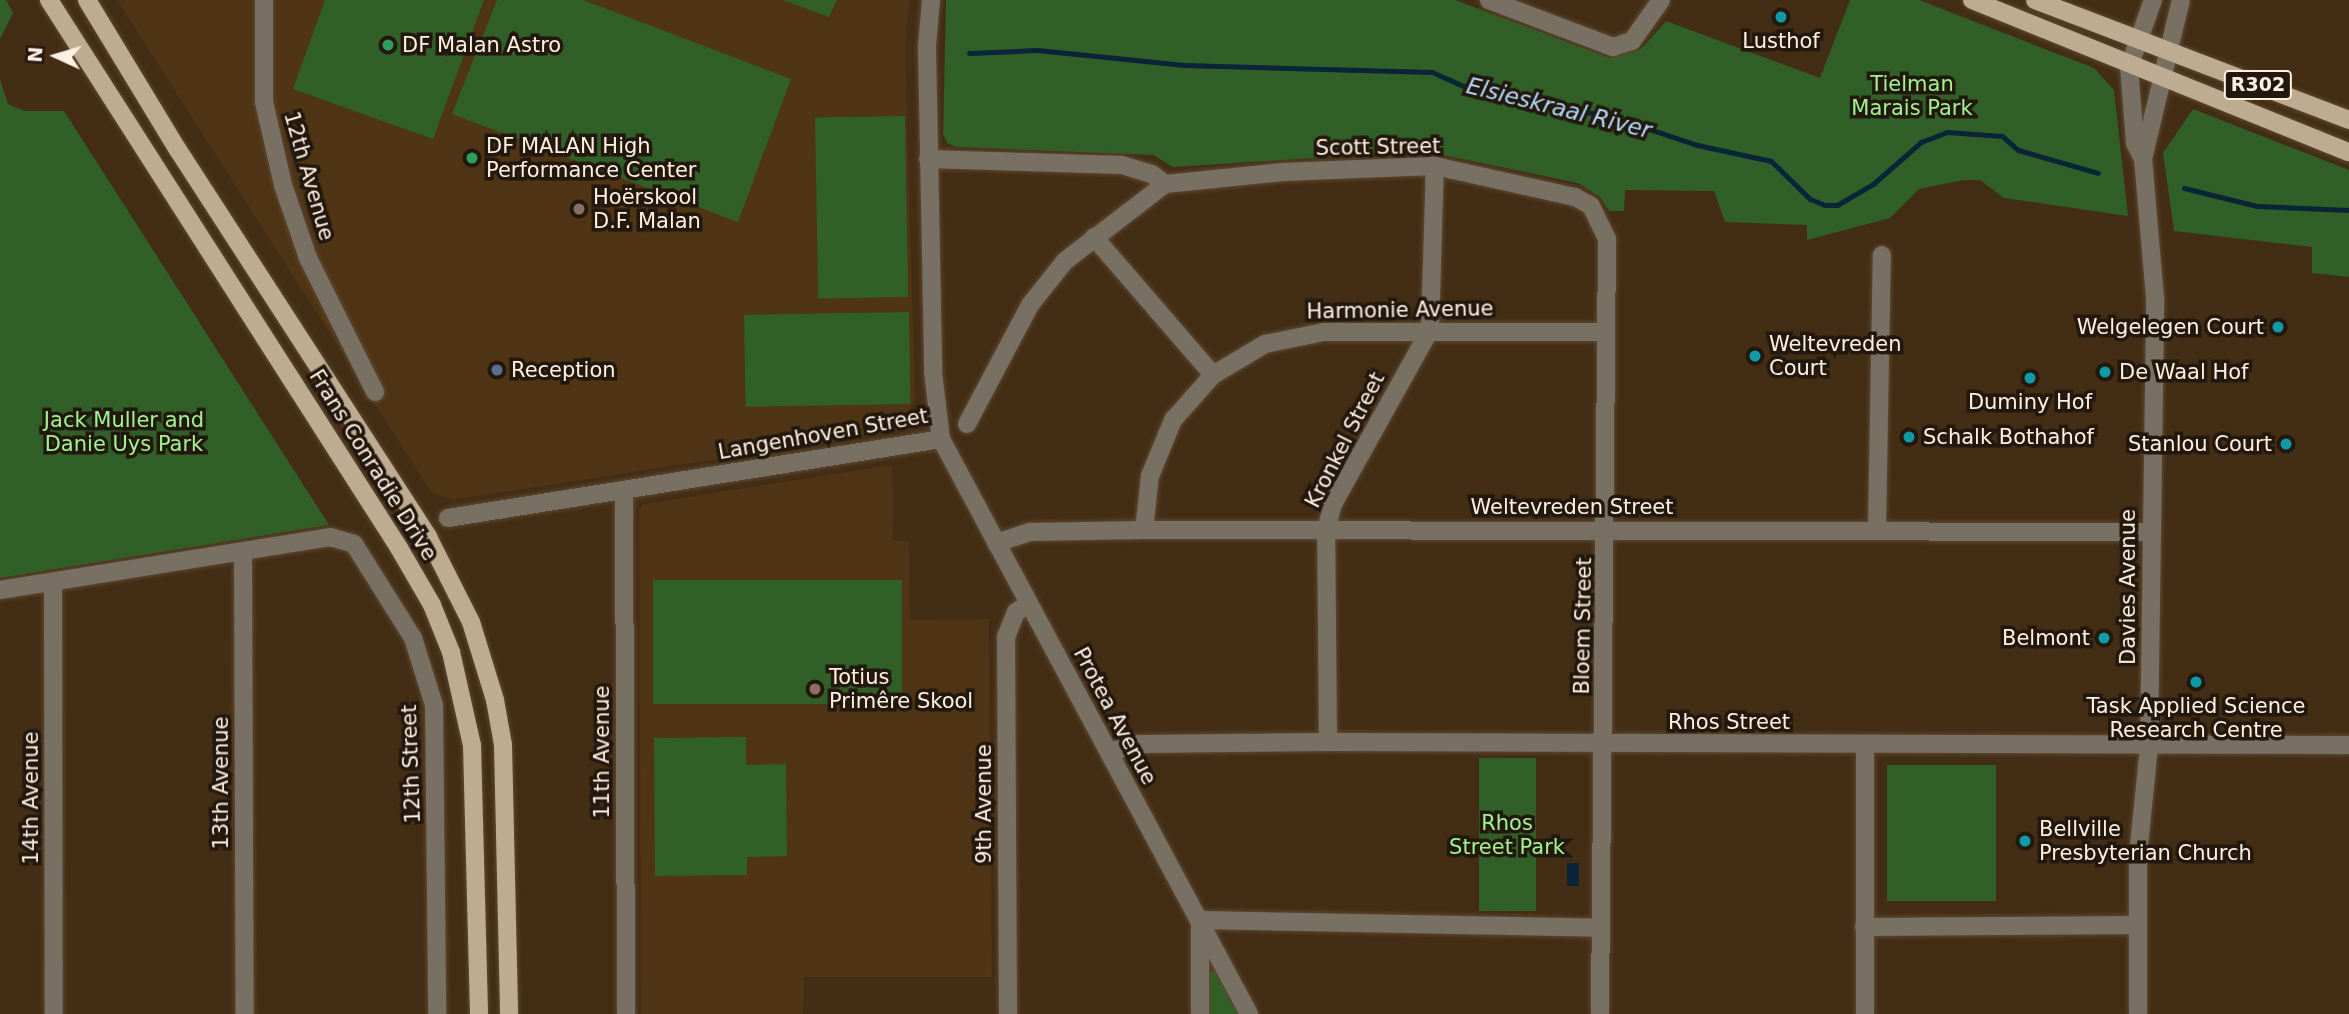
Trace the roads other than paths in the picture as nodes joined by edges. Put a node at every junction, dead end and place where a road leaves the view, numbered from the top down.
1 (49, 0) edge
2 (87, 0) edge
3 (264, 0) edge
4 (931, 0) edge
5 (1489, 0) edge
6 (1661, 0) edge
7 (1972, 0) edge
8 (2035, 0) edge
9 (2153, 0) edge
10 (2181, 0) edge
11 (2136, 37) junction
12 (2167, 50) junction
13 (2129, 66) junction
14 (2159, 78) junction
15 (2349, 120) edge
16 (2349, 152) edge
17 (928, 159) junction
18 (2143, 159) junction
19 (1435, 166) junction
20 (1165, 184) junction
21 (1094, 237) junction
22 (1607, 239) joint
23 (1882, 255) dead end
24 (1430, 330) junction
25 (1606, 332) junction
26 (1213, 375) junction
27 (375, 391) dead end
28 (967, 424) dead end
29 (941, 439) junction
30 (624, 490) junction
31 (448, 518) dead end
32 (1607, 529) junction
33 (1144, 530) junction
34 (1326, 530) junction
35 (1877, 530) junction
36 (2150, 532) junction
37 (996, 543) junction
38 (243, 552) junction
39 (53, 582) junction
40 (0, 590) edge
41 (1029, 604) junction
42 (1328, 742) junction
43 (1603, 743) junction
44 (1865, 745) junction
45 (2349, 745) edge
46 (2150, 746) junction
47 (1109, 752) junction
48 (1200, 920) junction
49 (2138, 925) junction
50 (1864, 927) junction
51 (1601, 928) junction
52 (54, 1014) edge
53 (245, 1014) edge
54 (437, 1014) edge
55 (479, 1014) edge
56 (509, 1014) edge
57 (626, 1014) edge
58 (1008, 1014) edge
59 (1200, 1014) edge
60 (1249, 1014) edge
61 (1600, 1014) edge
62 (1865, 1014) edge
63 (2138, 1014) edge

1 - 55 main road, Frans Conradie Drive
2 - 56 main road, Frans Conradie Drive
3 - 27 street, 12th Avenue
4 - 17 street, Langenhoven Street
5 - 6 street
7 - 13 main road, R302
8 - 11 main road, R302
9 - 11 street, Davies Avenue
10 - 12 street, Davies Avenue
11 - 12 main road, R302
11 - 13 street, Davies Avenue
12 - 14 street, Davies Avenue
12 - 15 main road, R302
13 - 14 main road, R302
13 - 18 street, Davies Avenue
14 - 16 main road, R302
14 - 18 street, Davies Avenue
17 - 20 street
17 - 29 street, Langenhoven Street
18 - 36 street, Davies Avenue
19 - 20 street, Scott Street
19 - 22 street, Scott Street
19 - 24 street, Kronkel Street
20 - 21 street
21 - 26 street
21 - 28 street
22 - 25 street, Bloem Street
23 - 35 street
24 - 25 street, Harmonie Avenue
24 - 26 street, Harmonie Avenue
24 - 34 street, Kronkel Street
25 - 32 street, Bloem Street
26 - 33 street, Harmonie Avenue
29 - 30 street, Langenhoven Street
29 - 37 street, Protea Avenue
30 - 31 street, Langenhoven Street
30 - 57 street, 11th Avenue
32 - 34 street, Weltevreden Street
32 - 35 street, Weltevreden Street
32 - 43 street, Bloem Street
33 - 34 street, Weltevreden Street
33 - 37 street, Weltevreden Street
34 - 42 street, Kronkel Street
35 - 36 street, Weltevreden Street
36 - 46 street, Davies Avenue
37 - 41 street, Protea Avenue
38 - 39 street
38 - 53 street, 13th Avenue
38 - 54 street, 12th Street
39 - 40 street
39 - 52 street, 14th Avenue
41 - 47 street, Protea Avenue
41 - 58 street, 9th Avenue
42 - 43 street, Rhos Street
42 - 47 street, Rhos Street
43 - 44 street, Rhos Street
43 - 51 street, Bloem Street
44 - 46 street, Rhos Street
44 - 50 street
45 - 46 street, Rhos Street
46 - 49 street, Davies Avenue
47 - 48 street, Protea Avenue
48 - 51 street
48 - 59 street
48 - 60 street, Protea Avenue
49 - 50 street
49 - 63 street, Davies Avenue
50 - 62 street
51 - 61 street, Bloem Street

